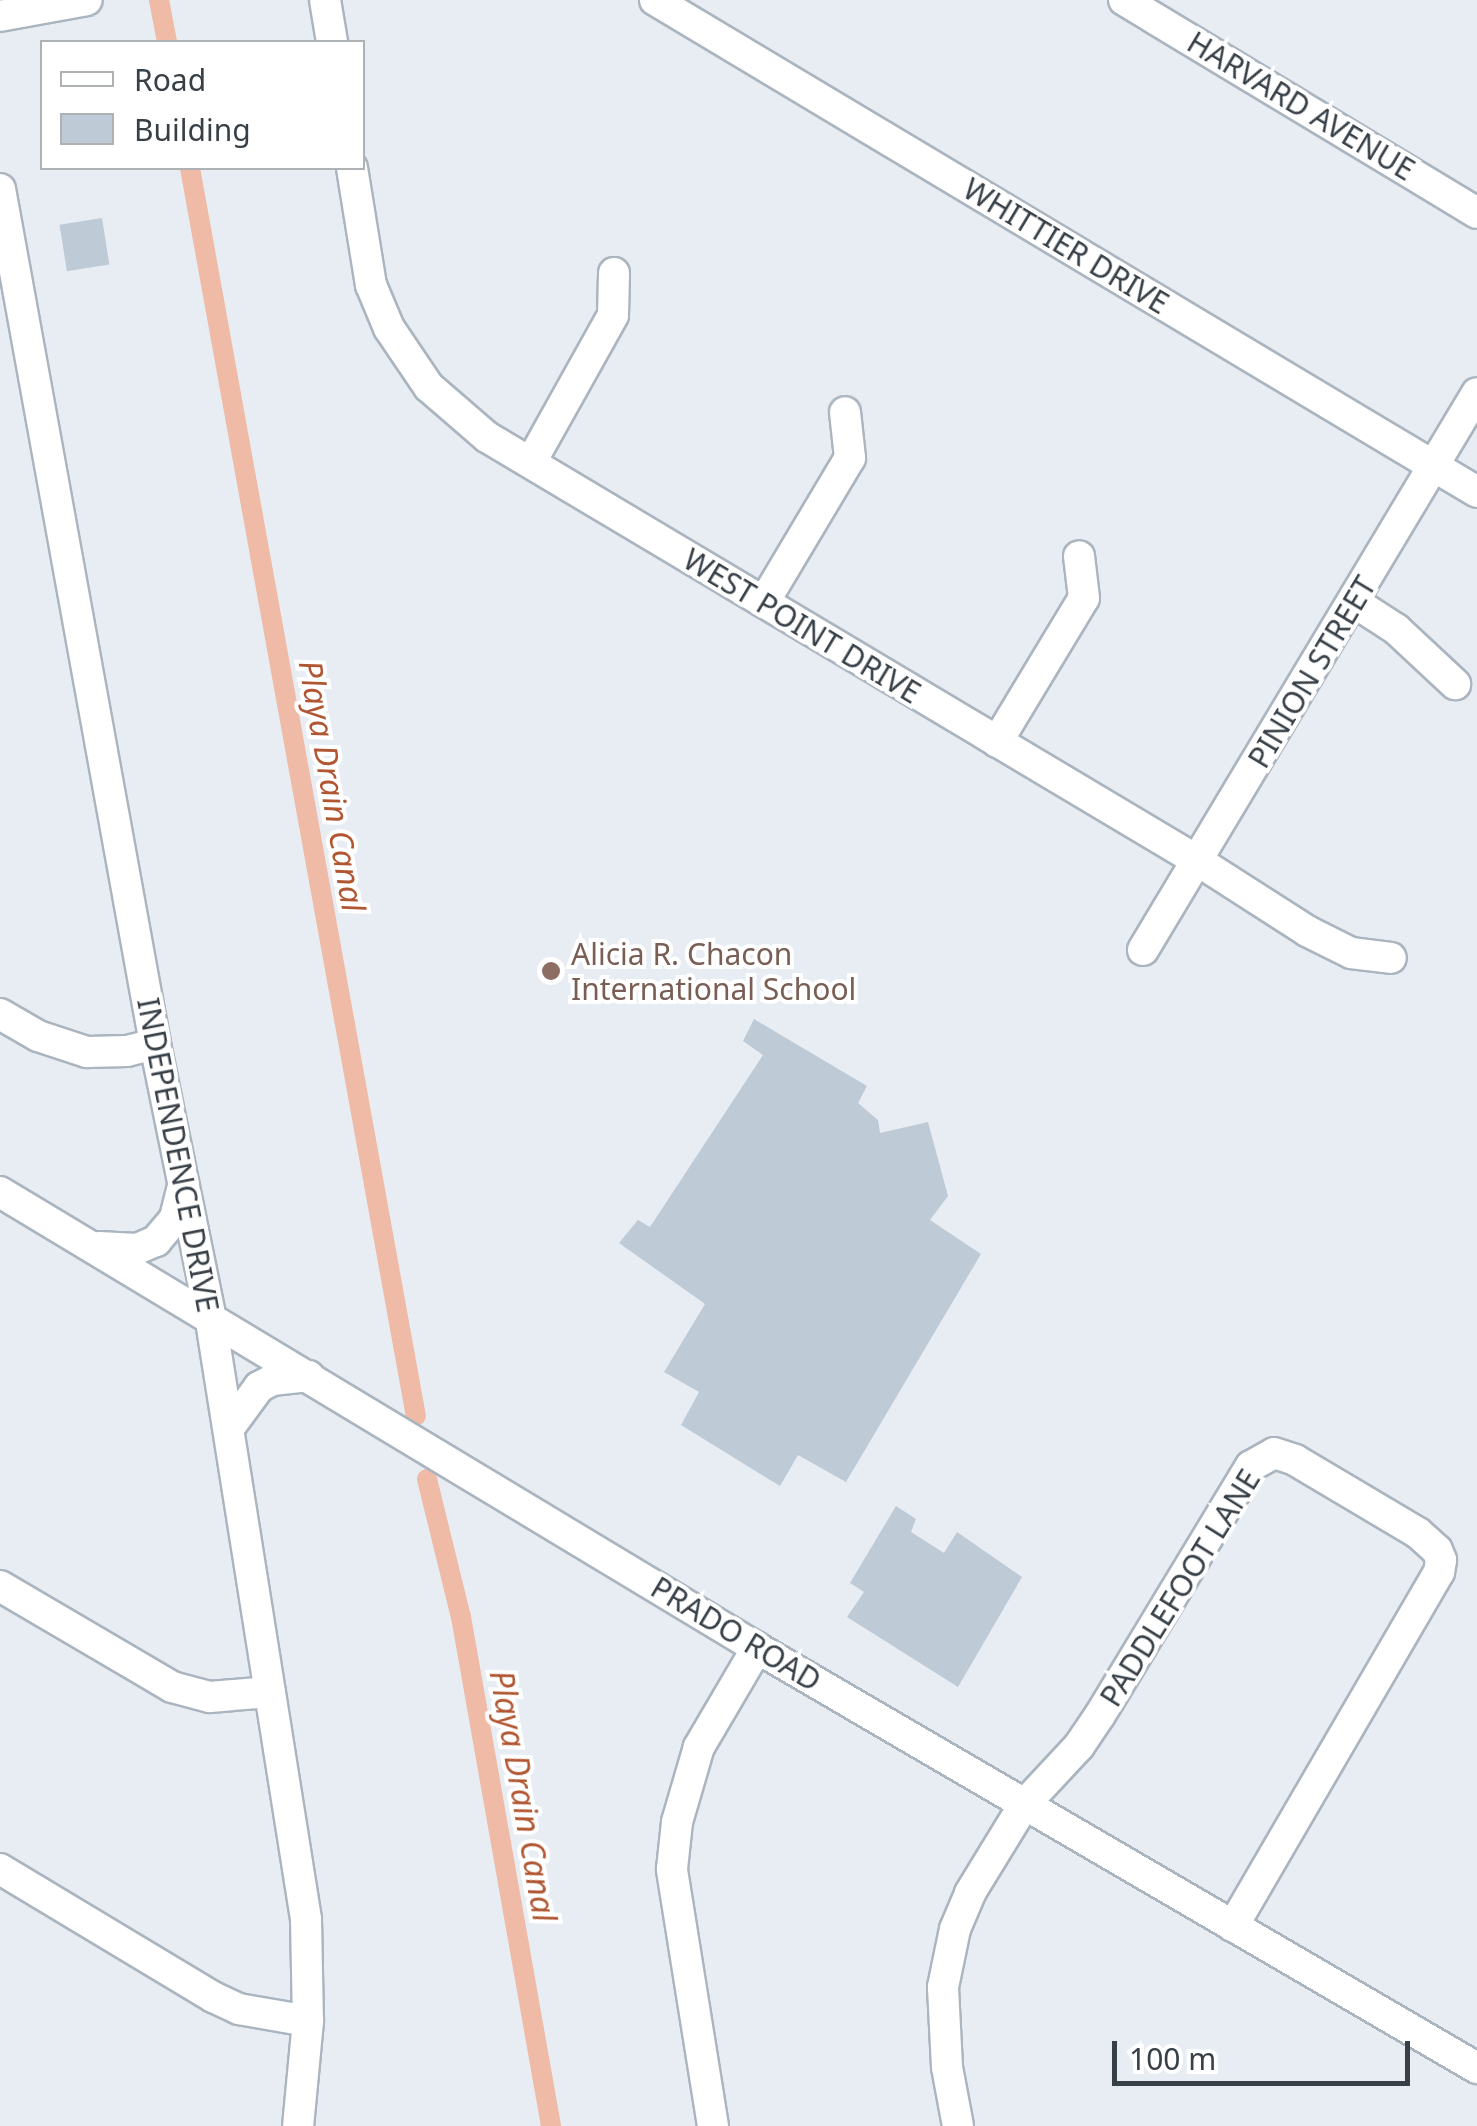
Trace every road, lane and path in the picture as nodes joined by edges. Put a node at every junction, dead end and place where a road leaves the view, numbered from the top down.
1 (88, 0) edge
2 (326, 0) edge
3 (1124, 0) edge
4 (668, 3) edge
5 (0, 16) edge
6 (332, 40) edge
7 (352, 170) edge
8 (0, 188) edge
9 (1477, 213) edge
10 (614, 272) dead end
11 (1477, 392) edge
12 (845, 412) dead end
13 (531, 462) junction
14 (1434, 466) junction
15 (1477, 492) edge
16 (1079, 556) dead end
17 (764, 602) junction
18 (1354, 602) junction
19 (1455, 684) dead end
20 (997, 742) junction
21 (1198, 861) junction
22 (1143, 950) dead end
23 (1391, 958) dead end
24 (0, 1014) edge
25 (155, 1044) junction
26 (182, 1186) junction
27 (5, 1206) edge
28 (94, 1246) junction
29 (210, 1315) junction
30 (309, 1376) junction
31 (229, 1428) junction
32 (0, 1586) edge
33 (757, 1648) junction
34 (270, 1692) junction
35 (1024, 1804) junction
36 (0, 1869) edge
37 (1233, 1926) junction
38 (308, 2020) junction
39 (1477, 2068) edge
40 (298, 2126) edge
41 (713, 2126) edge
42 (958, 2126) edge

1 - 5 street
2 - 6 street
3 - 9 street, HARVARD AVENUE
4 - 14 street, WHITTIER DRIVE
7 - 13 street, WEST POINT DRIVE
8 - 25 street, INDEPENDENCE DRIVE
10 - 13 street
11 - 14 street, PINION STREET
12 - 17 street
13 - 17 street, WEST POINT DRIVE
14 - 15 street, WHITTIER DRIVE
14 - 18 street, PINION STREET
16 - 20 street
17 - 20 street, WEST POINT DRIVE
18 - 19 street
18 - 21 street, PINION STREET
20 - 21 street, WEST POINT DRIVE
21 - 22 street, PINION STREET
21 - 23 street, WEST POINT DRIVE
24 - 25 street
25 - 26 street, INDEPENDENCE DRIVE
26 - 28 street
26 - 29 street, INDEPENDENCE DRIVE
27 - 28 street, PRADO ROAD
28 - 29 street, PRADO ROAD
29 - 30 street, PRADO ROAD
29 - 31 street, INDEPENDENCE DRIVE
30 - 31 street
30 - 33 street, PRADO ROAD
31 - 34 street, INDEPENDENCE DRIVE
32 - 34 street
33 - 35 street, PRADO ROAD
33 - 41 street
34 - 38 street, INDEPENDENCE DRIVE
35 - 37 street, PRADO ROAD
35 - 37 street, PADDLEFOOT LANE
35 - 42 street, PADDLEFOOT LANE
36 - 38 street
37 - 39 street, PRADO ROAD
38 - 40 street, INDEPENDENCE DRIVE

